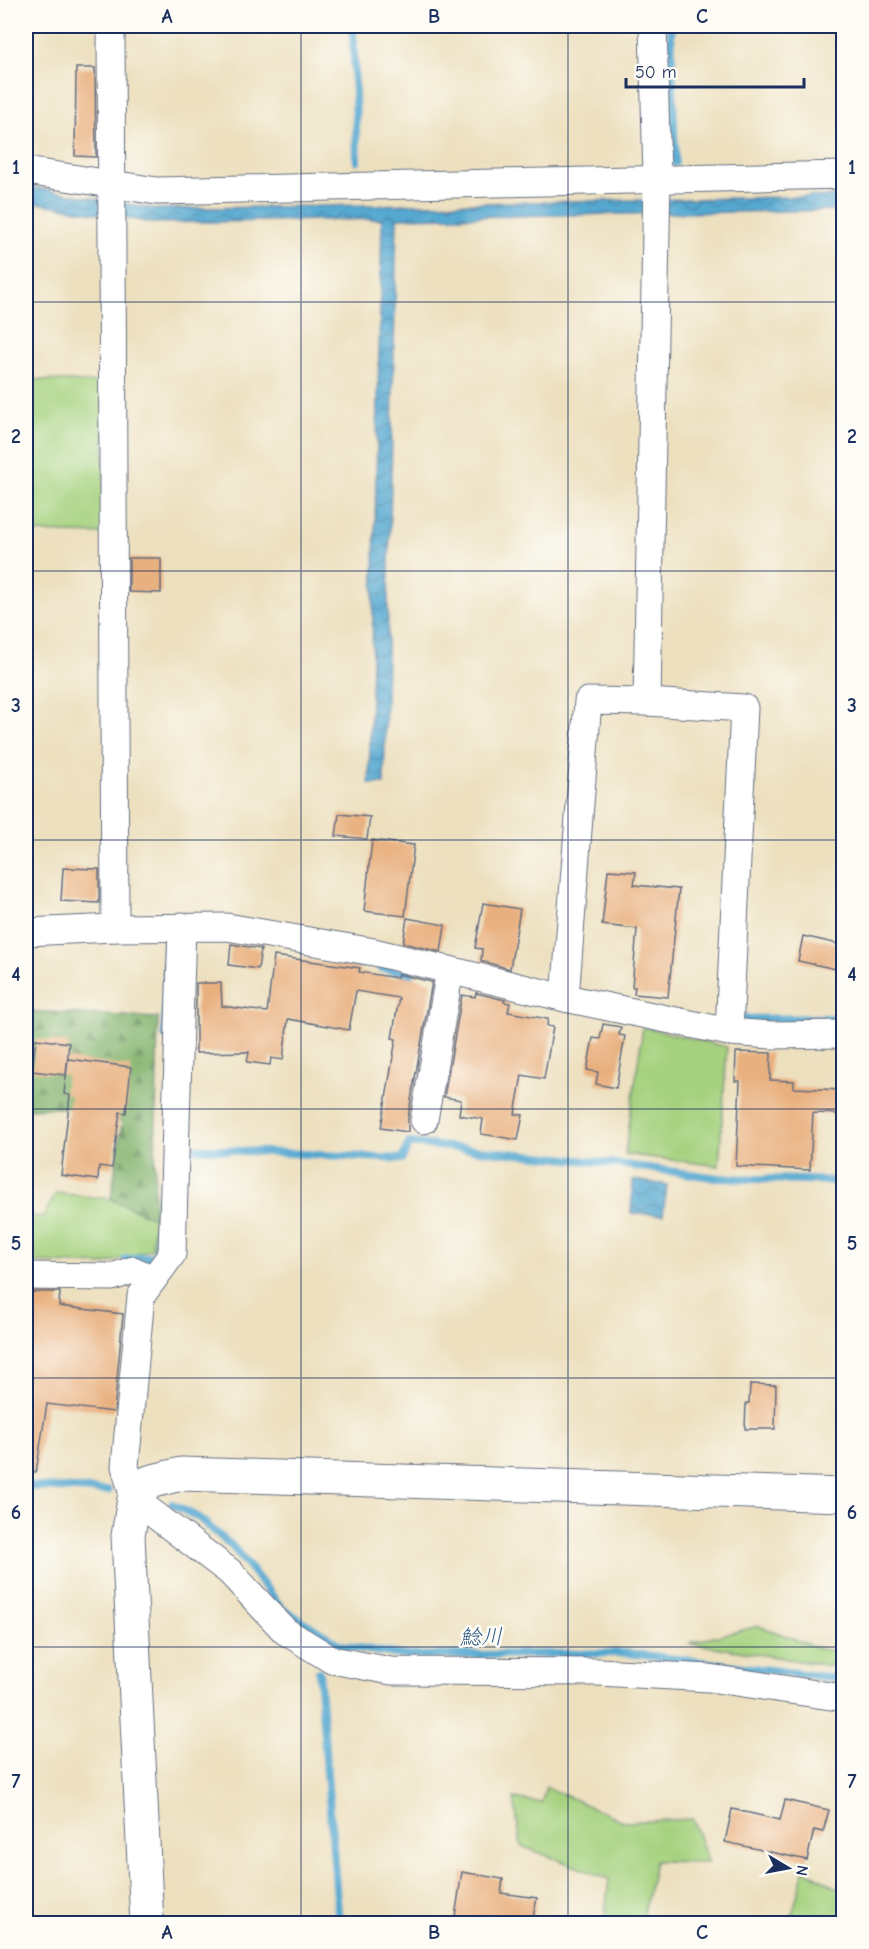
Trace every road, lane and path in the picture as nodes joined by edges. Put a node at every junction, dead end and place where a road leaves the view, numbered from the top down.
1 (111, 26) edge
2 (653, 26) edge
3 (26, 171) edge
4 (843, 175) edge
5 (657, 183) junction
6 (111, 185) junction
7 (647, 702) junction
8 (182, 926) junction
9 (115, 928) junction
10 (26, 932) edge
11 (450, 970) junction
12 (565, 998) junction
13 (729, 1032) junction
14 (843, 1034) edge
15 (424, 1120) dead end
16 (26, 1276) edge
17 (153, 1279) junction
18 (843, 1495) edge
19 (134, 1499) junction
20 (843, 1698) edge
21 (147, 1923) edge

1 - 6 street
2 - 5 street
3 - 6 street
4 - 5 street
5 - 6 street
5 - 7 street
6 - 9 street
7 - 12 street
7 - 13 street
8 - 9 street
8 - 11 street
8 - 17 street
9 - 10 street
11 - 12 street
11 - 15 street
12 - 13 street
13 - 14 street
16 - 17 street
17 - 19 street
18 - 19 street
19 - 20 street
19 - 21 street

